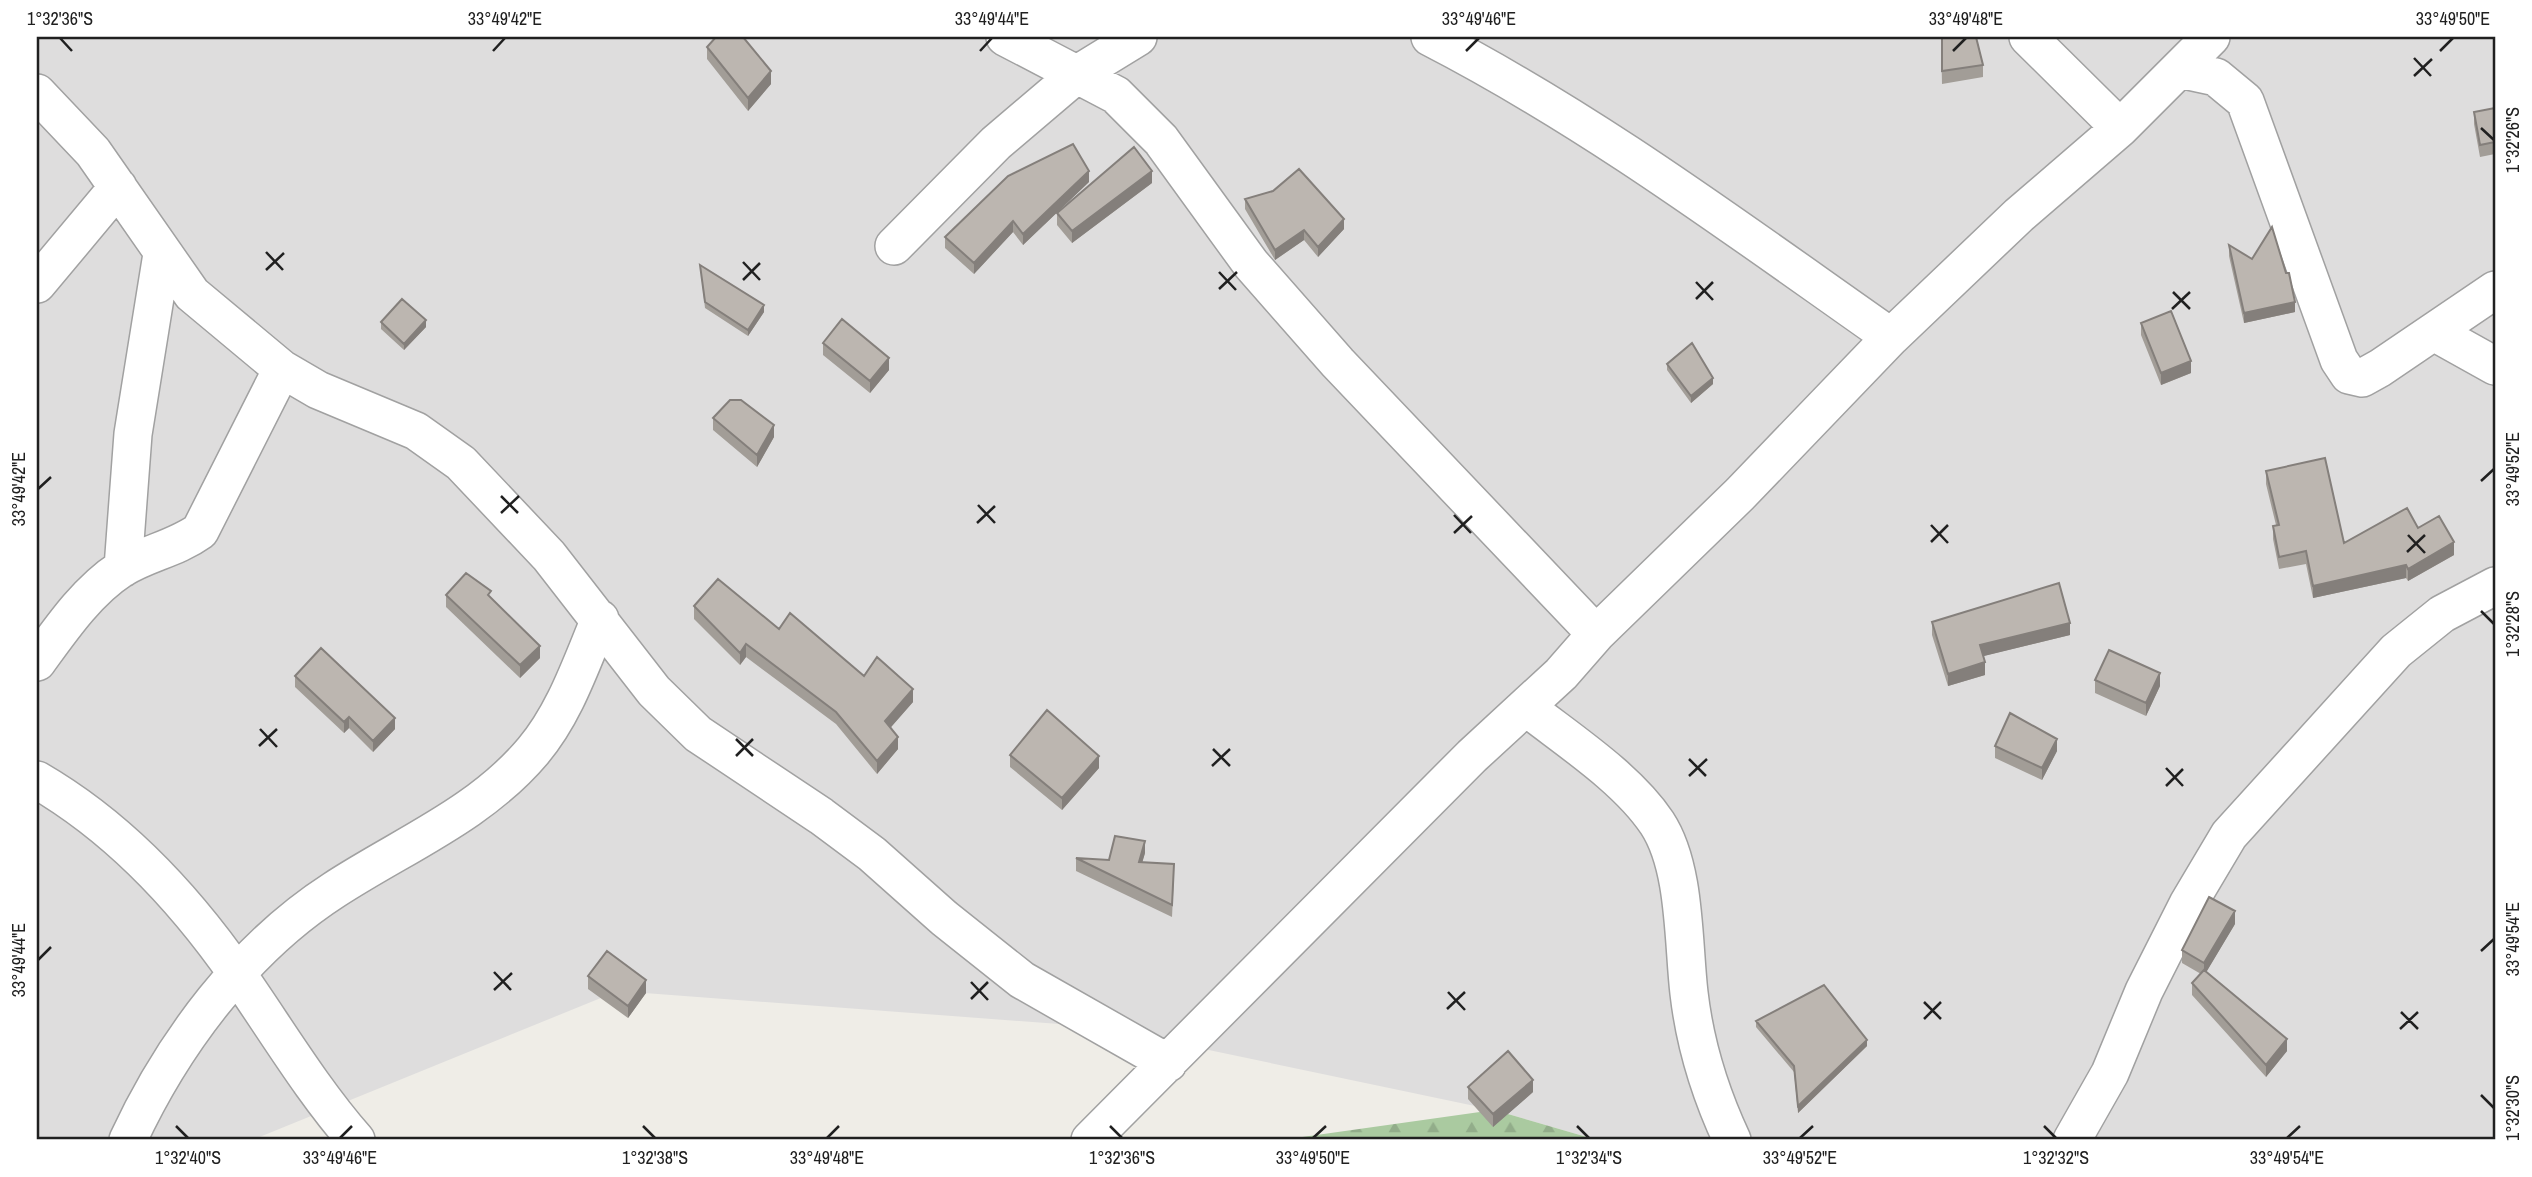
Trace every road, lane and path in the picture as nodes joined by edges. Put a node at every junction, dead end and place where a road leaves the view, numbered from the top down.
1 (1005, 37) edge
2 (1138, 37) edge
3 (1430, 37) edge
4 (2028, 37) edge
5 (2211, 37) edge
6 (2179, 69) junction
7 (1076, 75) junction
8 (37, 93) edge
9 (2120, 128) junction
10 (118, 187) junction
11 (894, 246) dead end
12 (162, 254) junction
13 (37, 284) edge
14 (2495, 290) edge
15 (2434, 332) junction
16 (1891, 337) junction
17 (2495, 366) edge
18 (282, 369) junction
19 (123, 568) junction
20 (2495, 586) edge
21 (600, 619) junction
22 (1596, 635) junction
23 (37, 662) edge
24 (1526, 707) junction
25 (37, 780) edge
26 (236, 972) junction
27 (1168, 1063) junction
28 (128, 1140) edge
29 (356, 1140) edge
30 (1090, 1140) edge
31 (1732, 1140) edge
32 (2072, 1140) edge

1 - 7 street
2 - 7 street
3 - 16 street
4 - 9 street
5 - 6 street
6 - 9 street
6 - 15 street
7 - 11 street
7 - 22 street
8 - 10 street
9 - 16 street
10 - 12 street
10 - 13 street
12 - 18 street
12 - 19 street
14 - 15 street
15 - 17 street
16 - 22 street
18 - 19 street
18 - 21 street
19 - 23 street
20 - 32 street
21 - 26 street
21 - 27 street
22 - 24 street
24 - 27 street
24 - 31 street
25 - 26 street
26 - 28 street
26 - 29 street
27 - 30 street

